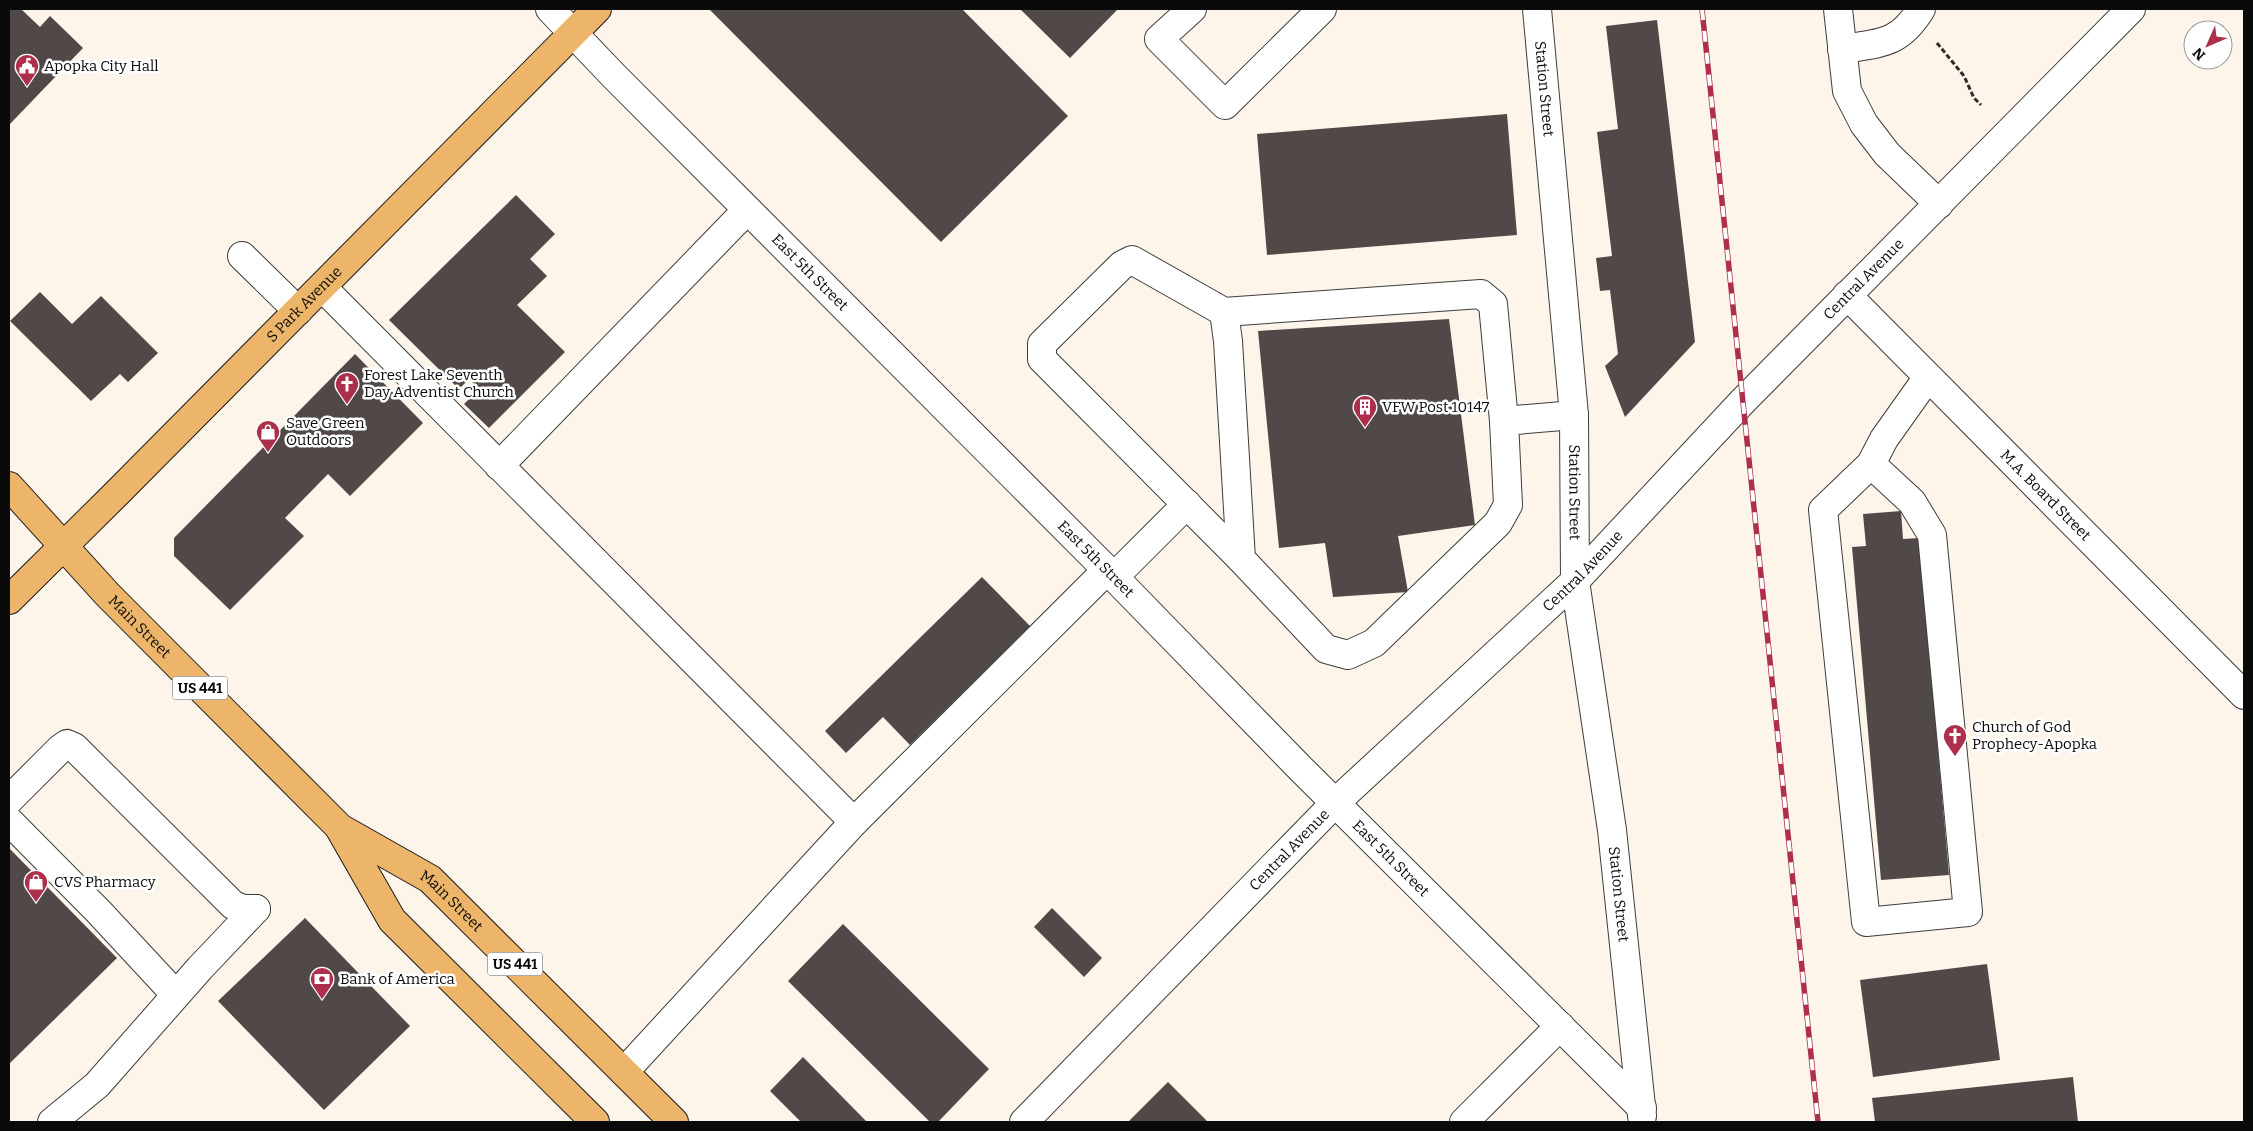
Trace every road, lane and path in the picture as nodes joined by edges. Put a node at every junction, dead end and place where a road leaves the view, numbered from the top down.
1 (550, 9) edge
2 (597, 9) edge
3 (1192, 9) edge
4 (1322, 9) edge
5 (1537, 9) edge
6 (1838, 9) edge
7 (2131, 9) edge
8 (1918, 14) edge
9 (573, 33) junction
10 (1842, 49) junction
11 (1981, 105) dead end
12 (1939, 204) junction
13 (748, 210) junction
14 (242, 256) dead end
15 (322, 287) junction
16 (1847, 295) junction
17 (298, 311) junction
18 (1224, 312) junction
19 (1928, 377) junction
20 (1574, 415) junction
21 (1504, 421) junction
22 (1871, 464) junction
23 (499, 466) junction
24 (9, 486) edge
25 (1187, 504) junction
26 (64, 546) junction
27 (1241, 559) junction
28 (1110, 574) junction
29 (1575, 581) junction
30 (9, 600) edge
31 (2244, 695) edge
32 (9, 800) edge
33 (1336, 802) junction
34 (9, 821) edge
35 (854, 822) junction
36 (340, 828) junction
37 (176, 995) junction
38 (1560, 1026) junction
39 (624, 1072) junction
40 (1642, 1115) edge
41 (57, 1121) edge
42 (595, 1122) edge
43 (674, 1122) edge
44 (1024, 1122) edge
45 (1464, 1122) edge

1 - 9 street, East 5th Street
2 - 9 main road, S Park Avenue
3 - 4 street
5 - 20 street, Station Street
6 - 10 street
7 - 12 street, Central Avenue
8 - 10 street
8 - 11 path
9 - 13 street, East 5th Street
9 - 15 main road, S Park Avenue
10 - 12 street
12 - 16 street, Central Avenue
13 - 23 street
13 - 28 street, East 5th Street
14 - 17 street
15 - 17 main road, S Park Avenue
15 - 23 street
16 - 19 street, M.A. Board Street
16 - 29 street, Central Avenue
17 - 26 main road, S Park Avenue
18 - 21 street
18 - 25 street
18 - 27 street
19 - 22 street
19 - 31 street, M.A. Board Street
20 - 21 street
20 - 29 street, Station Street
21 - 27 street
22 - 22 street
23 - 35 street
24 - 26 main road, Main Street / US 441
25 - 27 street
25 - 28 street
26 - 30 main road, S Park Avenue
26 - 36 main road, Main Street / US 441
28 - 33 street, East 5th Street
28 - 35 street
29 - 33 street, Central Avenue
29 - 40 street, Station Street
32 - 37 street
33 - 38 street, East 5th Street
33 - 44 street, Central Avenue
34 - 37 street
35 - 39 street
36 - 39 main road, Main Street / US 441
36 - 42 main road, Main Street / US 441
37 - 41 street
38 - 40 street, East 5th Street
38 - 45 street
39 - 43 main road, Main Street / US 441

